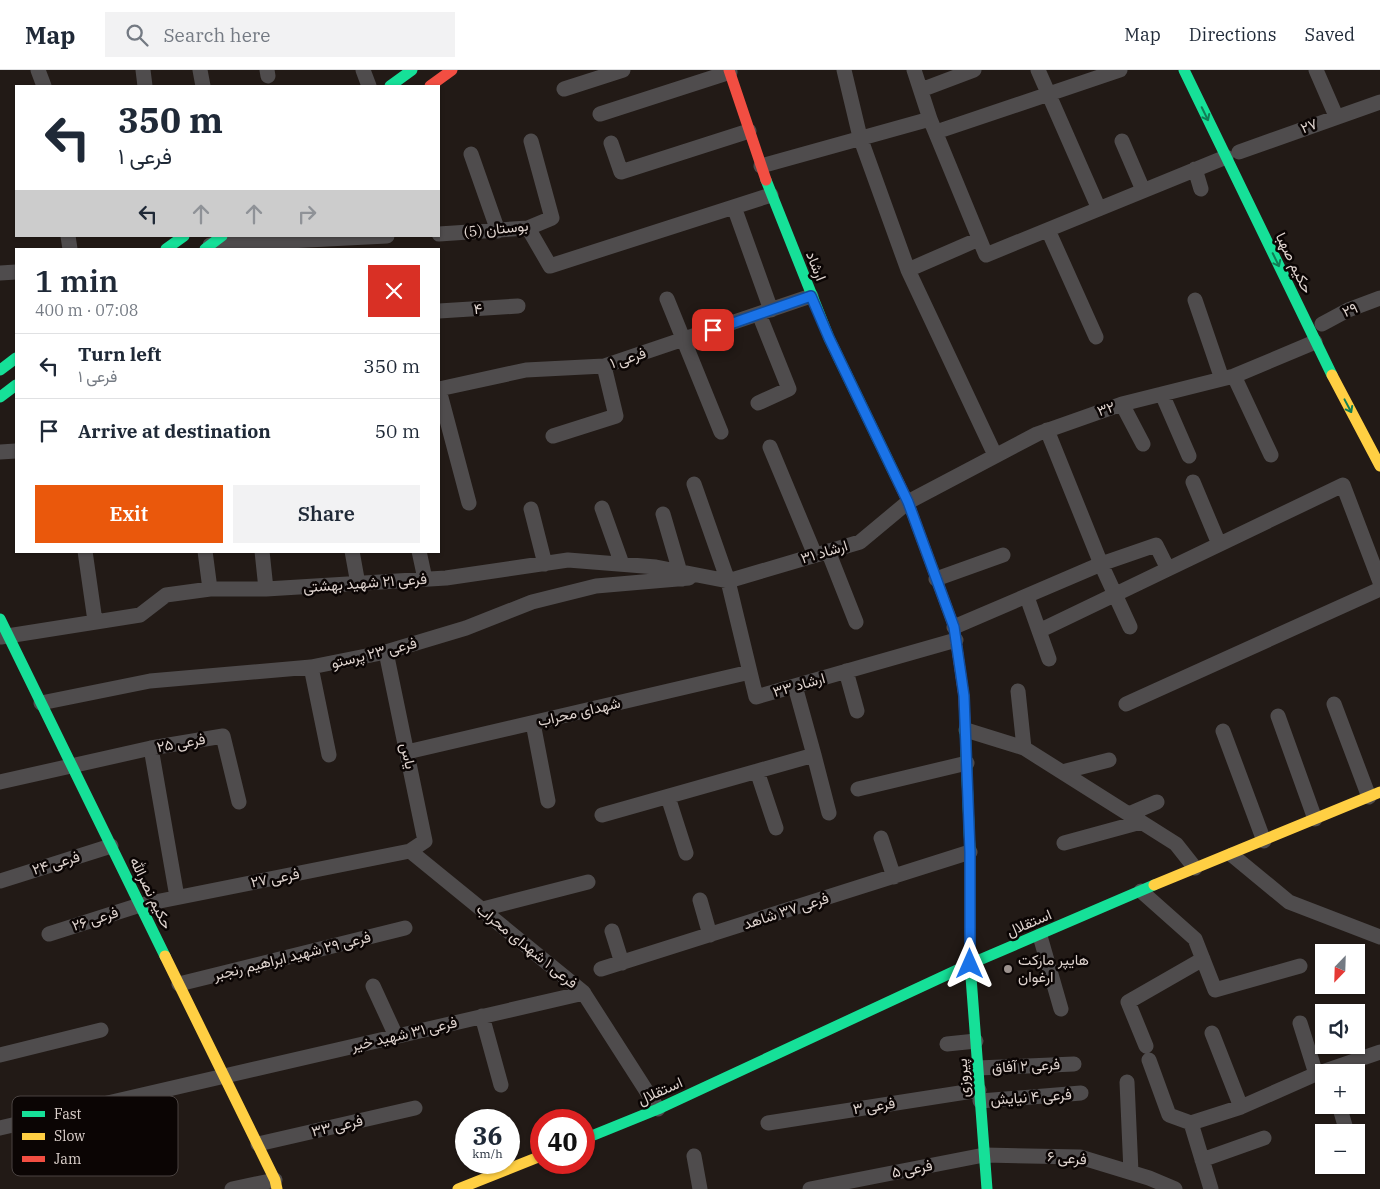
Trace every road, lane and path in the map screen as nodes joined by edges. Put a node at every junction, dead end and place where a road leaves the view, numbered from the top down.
1 (38, 70) edge
2 (143, 70) edge
3 (200, 70) edge
4 (363, 70) edge
5 (412, 70) edge
6 (452, 70) edge
7 (622, 70) edge
8 (844, 70) edge
9 (914, 70) edge
10 (974, 70) edge
11 (1038, 70) edge
12 (1120, 70) edge
13 (1184, 70) edge
14 (1316, 70) edge
15 (729, 71) edge
16 (44, 85) edge
17 (145, 85) edge
18 (203, 85) edge
19 (368, 85) edge
20 (391, 85) edge
21 (431, 85) edge
22 (564, 89) dead end
23 (921, 90) junction
24 (1048, 93) junction
25 (1380, 102) edge
26 (600, 114) dead end
27 (1336, 116) junction
28 (933, 126) junction
29 (749, 131) junction
30 (860, 138) junction
31 (1122, 141) dead end
32 (530, 142) dead end
33 (611, 143) dead end
34 (470, 154) dead end
35 (1236, 154) junction
36 (760, 166) junction
37 (1195, 169) junction
38 (1202, 189) dead end
39 (1143, 190) junction
40 (771, 196) junction
41 (734, 207) junction
42 (1099, 209) junction
43 (528, 228) junction
44 (1048, 230) junction
45 (498, 231) junction
46 (440, 234) edge
47 (182, 237) edge
48 (362, 237) edge
49 (979, 239) junction
50 (212, 243) edge
51 (168, 244) edge
52 (908, 270) junction
53 (15, 272) edge
54 (0, 273) edge
55 (811, 296) junction
56 (1380, 298) edge
57 (667, 299) dead end
58 (1195, 300) dead end
59 (518, 306) dead end
60 (440, 311) edge
61 (765, 312) junction
62 (1320, 330) junction
63 (1096, 337) dead end
64 (683, 340) junction
65 (15, 359) edge
66 (604, 366) junction
67 (0, 370) edge
68 (1228, 377) junction
69 (15, 386) edge
70 (440, 390) edge
71 (440, 394) edge
72 (1162, 394) junction
73 (0, 397) edge
74 (758, 403) dead end
75 (1122, 404) junction
76 (1367, 415) dead end
77 (1047, 430) junction
78 (721, 432) dead end
79 (553, 436) dead end
80 (1380, 442) edge
81 (1144, 444) dead end
82 (770, 448) dead end
83 (15, 450) edge
84 (0, 452) edge
85 (995, 455) junction
86 (1271, 455) dead end
87 (1189, 456) dead end
88 (1380, 466) edge
89 (1192, 482) dead end
90 (694, 484) dead end
91 (908, 502) junction
92 (469, 503) dead end
93 (602, 508) dead end
94 (531, 509) dead end
95 (663, 514) dead end
96 (1219, 544) junction
97 (85, 553) edge
98 (205, 553) edge
99 (262, 553) edge
100 (352, 553) edge
101 (419, 553) edge
102 (822, 553) junction
103 (1003, 555) dead end
104 (545, 564) junction
105 (622, 564) junction
106 (1101, 564) junction
107 (1168, 569) junction
108 (681, 576) junction
109 (424, 579) junction
110 (936, 579) junction
111 (728, 581) junction
112 (1380, 582) edge
113 (358, 584) junction
114 (210, 589) junction
115 (266, 589) junction
116 (1380, 589) edge
117 (1116, 593) junction
118 (1027, 597) junction
119 (0, 619) edge
120 (95, 621) junction
121 (856, 622) dead end
122 (1130, 626) dead end
123 (1039, 631) junction
124 (955, 634) junction
125 (4, 637) edge
126 (386, 652) junction
127 (1049, 659) dead end
128 (311, 667) junction
129 (846, 671) junction
130 (750, 672) junction
131 (795, 686) junction
132 (1018, 691) dead end
133 (41, 703) junction
134 (1126, 704) dead end
135 (1334, 704) dead end
136 (856, 711) dead end
137 (1278, 716) dead end
138 (533, 723) junction
139 (966, 730) junction
140 (1222, 731) dead end
141 (151, 748) junction
142 (1024, 748) junction
143 (407, 752) junction
144 (329, 755) dead end
145 (814, 756) junction
146 (1109, 760) dead end
147 (967, 762) junction
148 (71, 765) junction
149 (757, 771) junction
150 (1062, 772) junction
151 (0, 782) edge
152 (858, 789) dead end
153 (1375, 794) edge
154 (668, 797) junction
155 (548, 801) dead end
156 (239, 802) dead end
157 (1157, 802) dead end
158 (829, 813) dead end
159 (602, 815) dead end
160 (1135, 818) junction
161 (1315, 819) junction
162 (776, 828) dead end
163 (882, 838) dead end
164 (1264, 841) junction
165 (1064, 844) dead end
166 (111, 846) junction
167 (410, 851) junction
168 (970, 852) junction
169 (686, 854) dead end
170 (1232, 855) junction
171 (1196, 868) junction
172 (894, 877) junction
173 (0, 881) edge
174 (588, 882) dead end
175 (1141, 892) junction
176 (177, 897) junction
177 (700, 900) dead end
178 (140, 905) junction
179 (483, 909) junction
180 (405, 928) dead end
181 (612, 931) dead end
182 (49, 934) dead end
183 (710, 935) junction
184 (1040, 936) junction
185 (1380, 937) edge
186 (1203, 959) junction
187 (622, 963) junction
188 (970, 964) junction
189 (1300, 966) dead end
190 (601, 969) dead end
191 (179, 984) junction
192 (373, 986) dead end
193 (584, 993) junction
194 (1061, 1009) dead end
195 (482, 1016) junction
196 (1300, 1023) dead end
197 (101, 1030) dead end
198 (1212, 1033) dead end
199 (396, 1036) junction
200 (976, 1041) junction
201 (947, 1044) dead end
202 (1380, 1052) edge
203 (0, 1055) edge
204 (1074, 1064) dead end
205 (1320, 1064) edge
206 (1348, 1064) edge
207 (978, 1068) junction
208 (225, 1077) junction
209 (1315, 1077) edge
210 (1127, 1082) dead end
211 (501, 1085) dead end
212 (1081, 1093) dead end
213 (980, 1095) junction
214 (132, 1096) edge
215 (1241, 1107) junction
216 (416, 1108) dead end
217 (658, 1109) junction
218 (768, 1123) dead end
219 (1191, 1124) junction
220 (595, 1135) edge
221 (1264, 1138) dead end
222 (258, 1144) junction
223 (984, 1155) junction
224 (694, 1156) dead end
225 (530, 1160) edge
226 (1202, 1160) junction
227 (1131, 1172) junction
228 (276, 1184) edge
229 (232, 1189) edge
230 (292, 1189) edge
231 (458, 1189) edge
232 (700, 1189) edge
233 (810, 1189) edge
234 (987, 1189) edge
235 (1175, 1189) edge
236 (1211, 1189) edge

1 - 16 street
2 - 17 street
3 - 18 street
4 - 19 street
5 - 20 street
6 - 21 street
7 - 22 street
8 - 30 street
9 - 23 street
10 - 23 street
11 - 24 street
12 - 24 street
13 -> 35 street, حکیم صهبا
14 - 27 street
15 - 26 street
15 - 29 street, ارشاد
23 - 28 street
24 - 28 street
24 - 42 street
25 - 27 street, ۲۷
27 - 35 street, ۲۷
28 - 30 street
28 - 49 street
29 - 33 street
29 - 36 street, ارشاد
30 - 36 street
30 - 52 street
31 - 39 street
32 - 43 street, بوستان (5)
34 - 45 street
35 - 37 street, ۲۷
35 -> 62 street, حکیم صهبا
36 - 40 street, ارشاد
37 - 38 street
37 - 39 street, ۲۷
39 - 42 street, ۲۷
40 - 41 street
40 - 55 street, ارشاد
41 - 43 street
41 - 61 street
42 - 44 street, ۲۷
43 - 45 street, بوستان (5)
44 - 49 street, ۲۷
44 - 63 street
45 - 46 street, بوستان (5)
47 - 51 street
48 - 50 street
49 - 52 street
52 - 85 street
53 - 54 street
55 - 61 street, فرعی ۱
55 - 91 street, ارشاد
56 - 62 street, ۲۹
57 - 64 street
58 - 68 street
59 - 60 street, ۴
61 - 64 street, فرعی ۱
61 - 74 street
62 - 68 street, ۳۲
62 -> 88 street, حکیم صهبا
64 - 66 street, فرعی ۱
64 - 78 street
65 - 67 street
66 - 70 street, فرعی ۱
66 - 79 street
68 - 72 street, ۳۲
68 - 86 street
69 - 73 street
71 - 92 street
72 - 75 street, ۳۲
72 - 87 street
75 - 77 street, ۳۲
75 - 81 street
76 - 80 street
77 - 85 street, ۳۲
77 - 106 street
82 - 102 street
83 - 84 street
85 - 91 street, ۳۲
89 - 96 street
90 - 111 street, ارشاد ۳۳
91 - 102 street, ارشاد ۳۱
91 - 110 street, ارشاد
93 - 105 street
94 - 104 street
95 - 108 street
96 - 107 street
96 - 112 street
97 - 120 street
98 - 114 street
99 - 115 street
100 - 113 street
101 - 109 street
102 - 111 street, ارشاد ۳۱
102 - 121 street
103 - 110 street
104 - 105 street, فرعی ۲۱ شهید بهشتی
104 - 109 street, فرعی ۲۱ شهید بهشتی
105 - 108 street, فرعی ۲۱ شهید بهشتی
106 - 107 street, ارشاد ۳۳
106 - 117 street
106 - 118 street, ارشاد ۳۳
107 - 117 street
108 - 111 street, فرعی ۲۱ شهید بهشتی
108 - 126 street, فرعی ۲۳ پرستو
109 - 113 street, فرعی ۲۱ شهید بهشتی
110 - 124 street, ارشاد
111 - 130 street, ارشاد ۳۳
113 - 115 street, فرعی ۲۱ شهید بهشتی
114 - 115 street, فرعی ۲۱ شهید بهشتی
114 - 120 street, فرعی ۲۱ شهید بهشتی
116 - 134 street
117 - 122 street
117 - 123 street
118 - 123 street
118 - 124 street, ارشاد ۳۳
119 - 125 street, حکیم نصرالله
120 - 125 street, فرعی ۲۱ شهید بهشتی
123 - 127 street
124 - 129 street, ارشاد ۳۳
124 - 139 street, ارشاد
125 - 133 street, حکیم نصرالله
126 - 128 street, فرعی ۲۳ پرستو
126 - 143 street, یاس
128 - 133 street, فرعی ۲۳ پرستو
128 - 144 street
129 - 131 street, ارشاد ۳۳
129 - 136 street
130 - 131 street, ارشاد ۳۳
130 - 138 street, شهدای محراب
131 - 145 street
132 - 142 street
133 - 148 street, حکیم نصرالله
135 - 153 street
137 - 161 street
138 - 143 street, شهدای محراب
138 - 155 street
139 - 142 street
139 - 147 street, ارشاد
140 - 164 street
141 - 148 street, فرعی ۲۵
141 - 156 street, فرعی ۲۵
141 - 176 street
142 - 150 street
143 - 167 street, یاس
145 - 149 street
145 - 158 street
146 - 150 street
147 - 152 street
147 - 168 street, ارشاد
148 - 151 street, فرعی ۲۵
148 - 166 street, حکیم نصرالله
149 - 154 street
149 - 162 street
150 - 160 street
153 - 161 street, استقلال
154 - 159 street
154 - 169 street
157 - 160 street
160 - 165 street
160 - 171 street
161 - 164 street, استقلال
163 - 172 street
164 - 170 street, استقلال
166 - 173 street, فرعی ۲۴
166 - 178 street, حکیم نصرالله
167 - 176 street, فرعی ۲۷
167 - 179 street, فرعی ۱ شهدای محراب
168 - 172 street, فرعی ۳۷ شاهد
168 - 188 street, ارشاد
170 - 171 street, استقلال
170 - 185 street
171 - 175 street, استقلال
172 - 183 street, فرعی ۳۷ شاهد
174 - 179 street
175 - 184 street, استقلال
175 - 186 street
176 - 178 street, فرعی ۲۷
177 - 183 street
178 - 182 street, فرعی ۲۶
178 - 191 street, حکیم نصرالله
179 - 193 street, فرعی ۱ شهدای محراب
180 - 191 street, فرعی ۲۹ شهید ابراهیم رنجبر
181 - 187 street
183 - 187 street, فرعی ۳۷ شاهد
184 - 188 street, استقلال
184 - 194 street
186 - 189 street
186 - 219 street
187 - 190 street, فرعی ۳۷ شاهد
188 - 200 street, پیروزی
188 - 217 street, استقلال
191 - 208 street, حکیم نصرالله
192 - 199 street
193 - 195 street, فرعی ۳۱ شهید خیر
193 - 217 street, فرعی ۱ شهدای محراب
195 - 199 street, فرعی ۳۱ شهید خیر
195 - 211 street
196 - 205 street
197 - 203 street
198 - 215 street
199 - 208 street, فرعی ۳۱ شهید خیر
200 - 201 street
200 - 207 street, پیروزی
202 - 206 street
204 - 207 street, فرعی ۲ آفاق
207 - 213 street, پیروزی
208 - 214 street, فرعی ۳۱ شهید خیر
208 - 222 street, حکیم نصرالله
209 - 215 street
210 - 227 street
212 - 213 street, فرعی ۴ نیایش
213 - 218 street, فرعی ۳
213 - 223 street, پیروزی
215 - 219 street
216 - 222 street, فرعی ۳۳
217 - 220 street, استقلال
219 - 226 street
221 - 226 street
222 - 228 street, حکیم نصرالله
223 - 227 street, فرعی ۶
223 - 233 street, فرعی ۵
223 - 234 street, پیروزی
224 - 232 street
225 - 231 street
226 - 236 street
227 - 235 street, فرعی ۶
228 - 229 street
228 - 230 street

